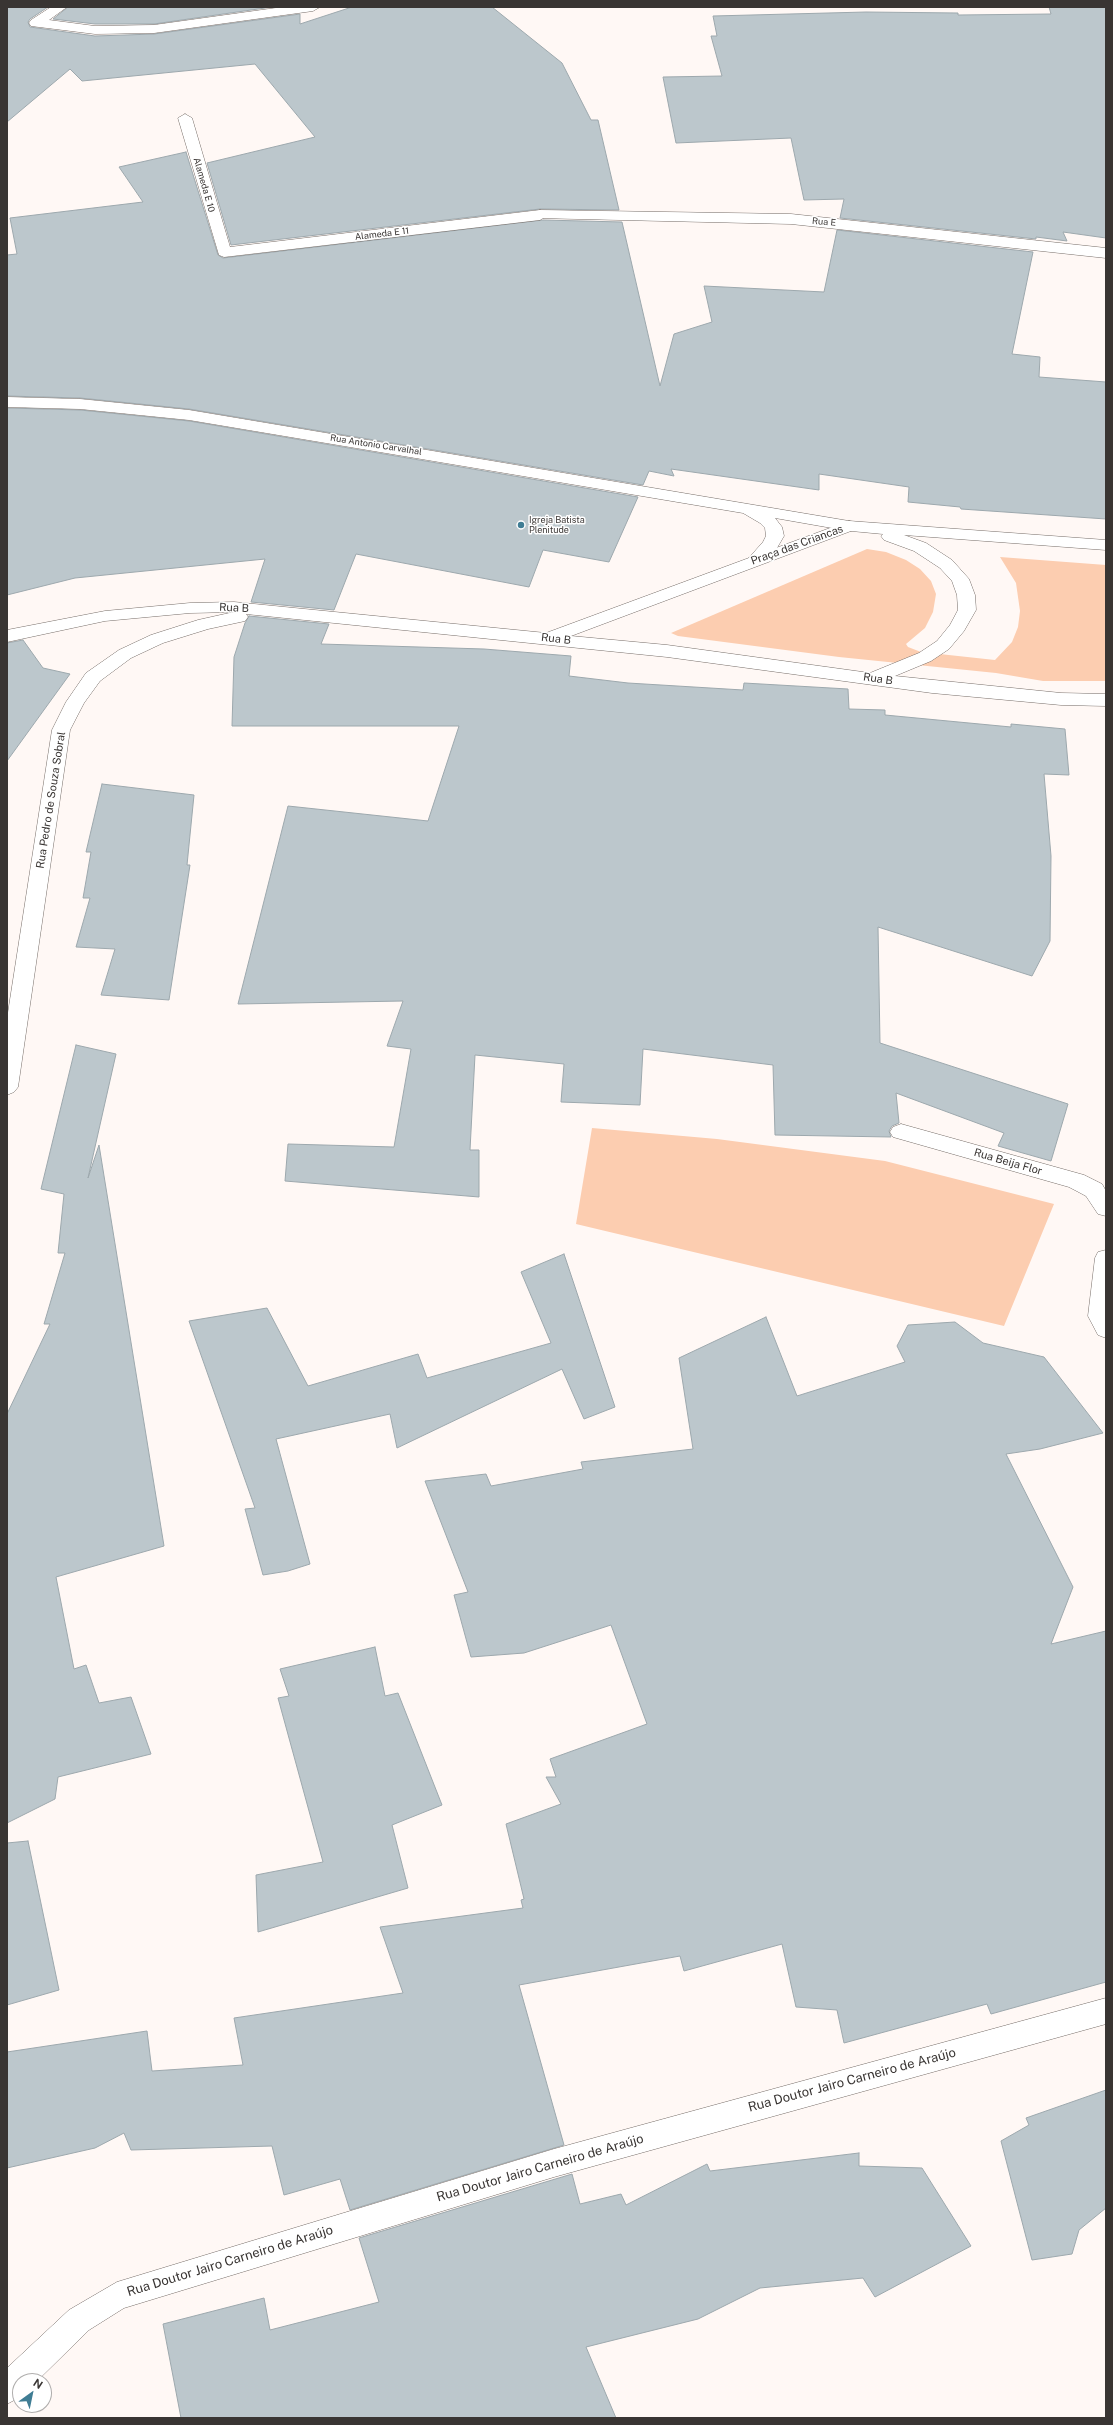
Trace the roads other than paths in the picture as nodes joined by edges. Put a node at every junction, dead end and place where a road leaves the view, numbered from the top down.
1 (60, 7) edge
2 (312, 7) edge
3 (185, 118) dead end
4 (540, 215) joint
5 (224, 252) joint
6 (1106, 252) edge
7 (7, 402) edge
8 (742, 508) junction
9 (849, 526) junction
10 (1106, 545) edge
11 (756, 560) junction
12 (285, 611) junction
13 (7, 636) edge
14 (548, 638) junction
15 (872, 678) junction
16 (1106, 700) edge
17 (7, 1087) edge
18 (901, 1132) dead end
19 (1106, 1208) edge
20 (1106, 1258) edge
21 (1106, 1329) edge
22 (1106, 2010) edge
23 (7, 2389) edge

1 - 2 street
3 - 5 street, Alameda E 10
4 - 5 street, Alameda E 11
4 - 6 street, Rua E
7 - 8 street, Rua Antonio Carvalhal
8 - 9 street, Rua Antonio Carvalhal
8 - 11 street, Rua Antonio Carvalhal
9 - 10 street, Praça das Criancas
9 - 11 street, Praça das Criancas
9 - 15 street
11 - 14 street, Praça das Criancas
12 - 13 street, Rua B
12 - 14 street, Rua B
12 - 17 street, Rua Pedro de Souza Sobral
14 - 15 street, Rua B
15 - 16 street, Rua B
18 - 19 street, Rua Beija Flor
20 - 21 street
22 - 23 street, Rua Doutor Jairo Carneiro de Araújo

